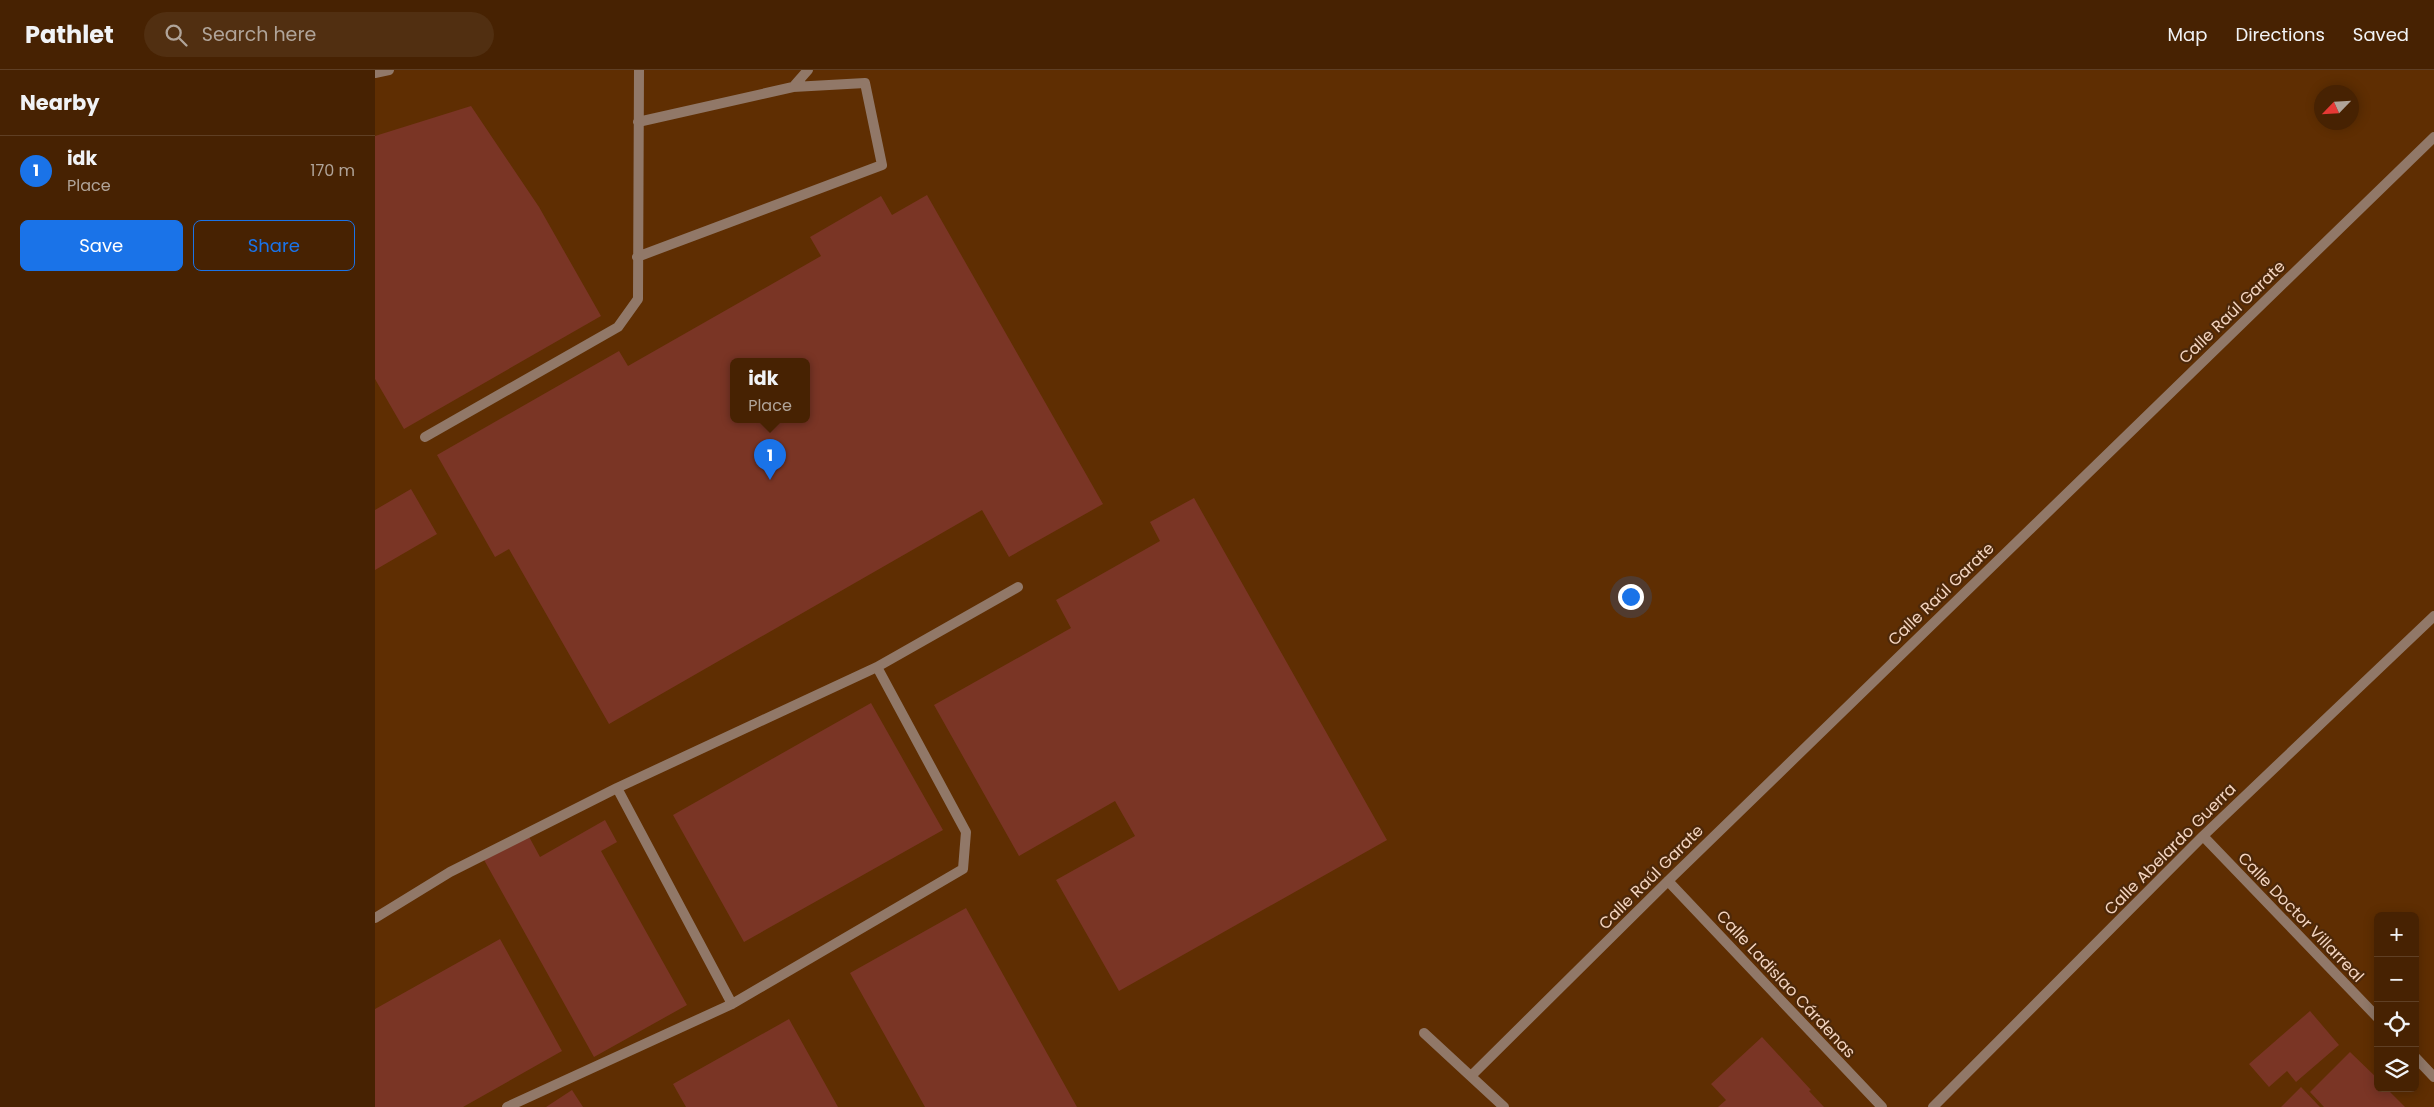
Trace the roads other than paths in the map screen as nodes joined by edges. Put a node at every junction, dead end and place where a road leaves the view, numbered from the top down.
1 (389, 70) edge
2 (639, 70) edge
3 (808, 70) edge
4 (375, 73) edge
5 (793, 87) junction
6 (638, 122) junction
7 (2434, 137) edge
8 (637, 257) junction
9 (425, 437) dead end
10 (1018, 587) dead end
11 (2434, 616) edge
12 (877, 667) junction
13 (617, 788) junction
14 (2203, 836) junction
15 (1668, 881) junction
16 (375, 918) edge
17 (732, 1004) junction
18 (2374, 1014) edge
19 (1424, 1032) dead end
20 (2419, 1061) edge
21 (1472, 1076) junction
22 (2434, 1077) edge
23 (507, 1107) edge
24 (1504, 1107) edge
25 (1882, 1107) edge
26 (1933, 1107) edge

1 - 4 street
2 - 6 street
3 - 5 street
5 - 6 street
5 - 8 street
6 - 8 street
7 - 15 street, Calle Raúl Garate
8 - 9 street
10 - 12 street
11 - 14 street, Calle Abelardo Guerra
12 - 13 street
12 - 17 street
13 - 16 street
13 - 17 street
14 - 18 street, Calle Doctor Villarreal
14 - 26 street, Calle Abelardo Guerra
15 - 21 street, Calle Raúl Garate
15 - 25 street, Calle Ladislao Cárdenas
17 - 23 street
19 - 21 street
20 - 22 street
21 - 24 street

